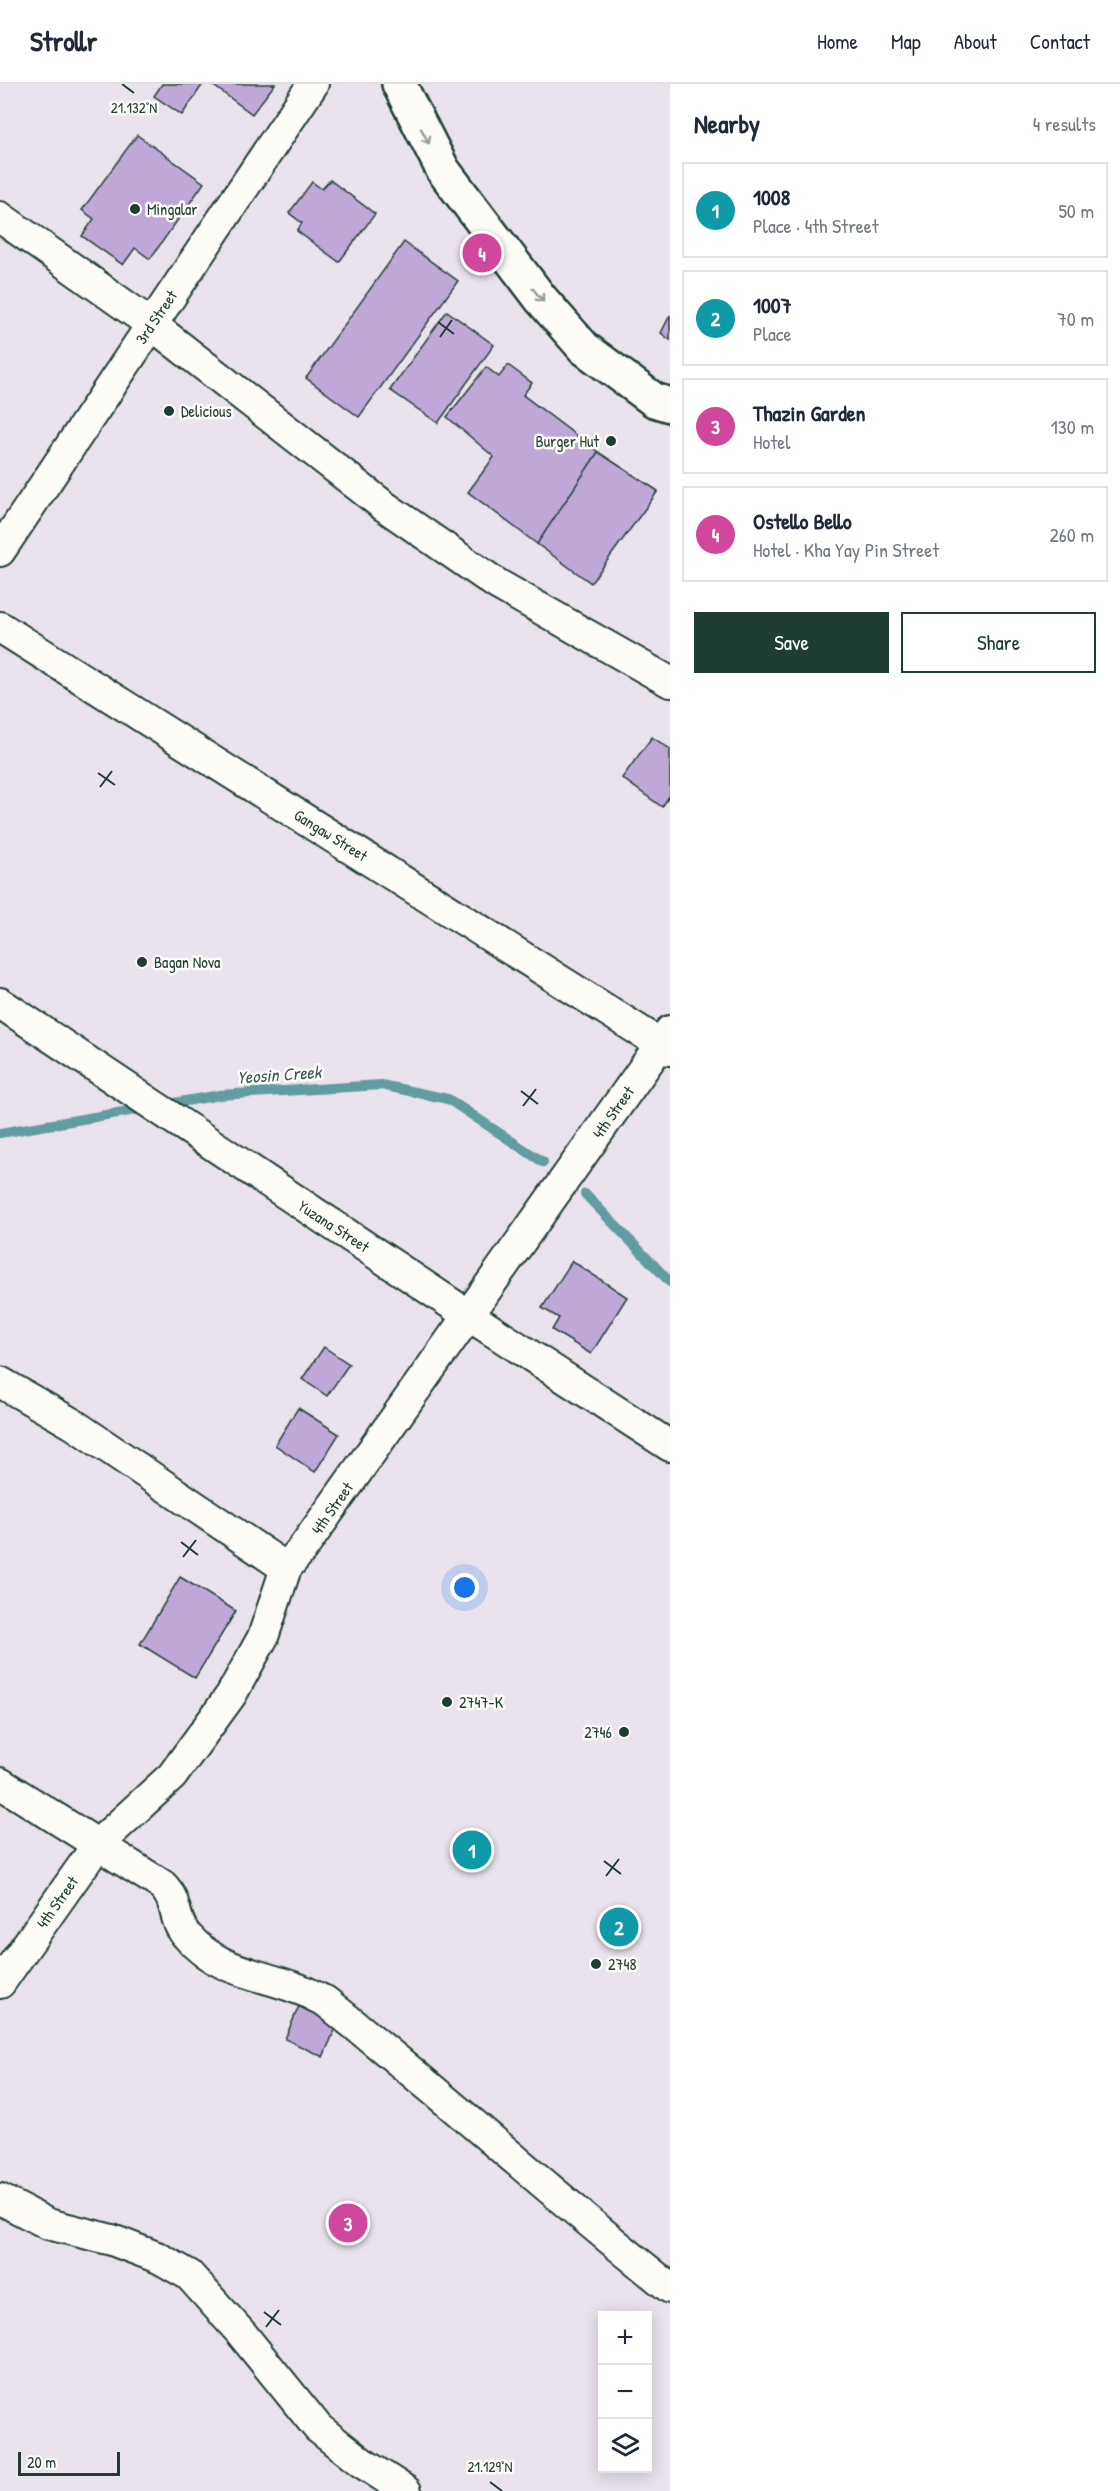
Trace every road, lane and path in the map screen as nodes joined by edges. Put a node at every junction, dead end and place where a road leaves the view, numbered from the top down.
1 (313, 84) edge
2 (399, 84) edge
3 (0, 217) edge
4 (151, 324) junction
5 (670, 405) edge
6 (0, 551) edge
7 (0, 627) edge
8 (670, 682) edge
9 (0, 1003) edge
10 (667, 1041) edge
11 (468, 1315) junction
12 (0, 1382) edge
13 (670, 1446) edge
14 (286, 1568) junction
15 (0, 1783) edge
16 (98, 1844) junction
17 (0, 1983) edge
18 (0, 2199) edge
19 (670, 2288) edge
20 (406, 2491) edge

1 - 4 street, 3rd Street
2 -> 5 street
3 - 4 street
4 - 6 street, 3rd Street
4 - 8 street
7 - 10 street, Gangaw Street
9 - 11 street, Yuzana Street
10 - 11 street, 4th Street
11 - 13 street, Yuzana Street
11 - 14 street, 4th Street
12 - 14 street
14 - 16 street, 4th Street
15 - 16 street
16 - 17 street, 4th Street
16 - 19 street
18 - 20 street

